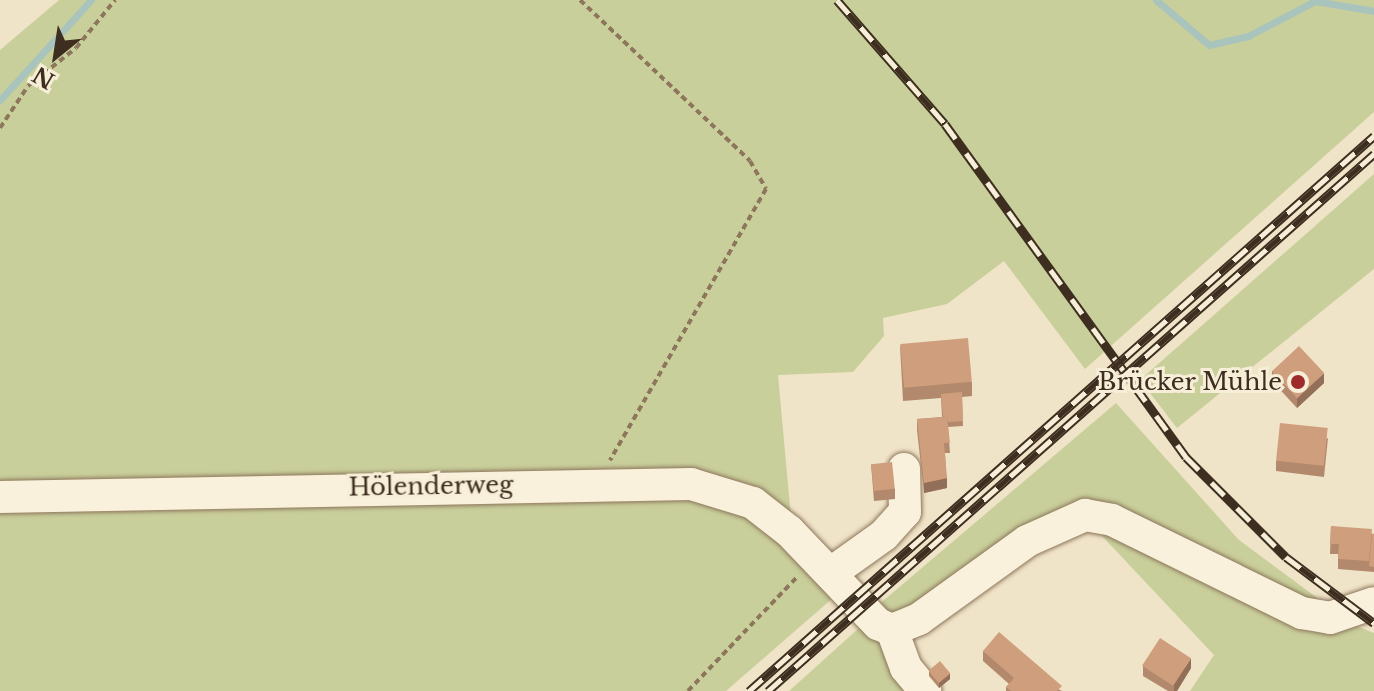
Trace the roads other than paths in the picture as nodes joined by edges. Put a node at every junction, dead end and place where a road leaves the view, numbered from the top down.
1 (904, 469) dead end
2 (0, 497) edge
3 (823, 565) junction
4 (1374, 603) edge
5 (892, 630) junction
6 (925, 691) edge

1 - 3 street
2 - 3 street, Hölenderweg
3 - 5 street, Hölenderweg
4 - 5 street
5 - 6 street

